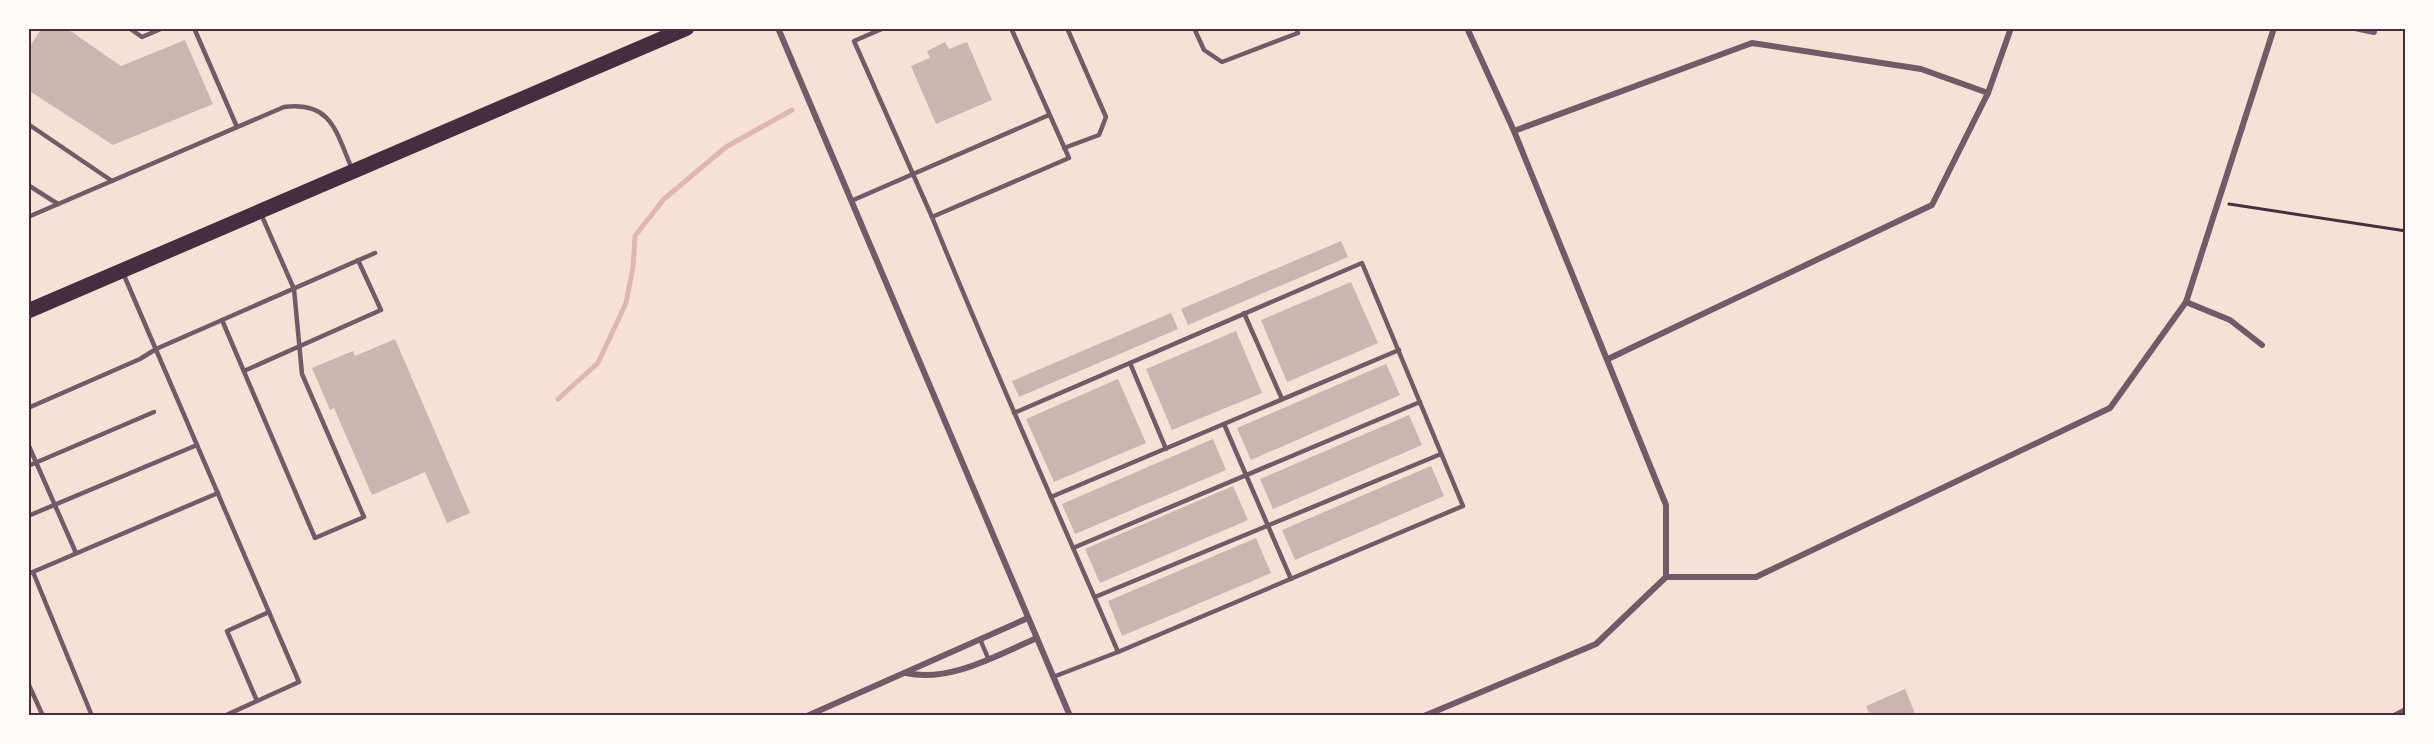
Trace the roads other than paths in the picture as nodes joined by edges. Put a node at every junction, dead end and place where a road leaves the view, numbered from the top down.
1 (129, 28) edge
2 (163, 28) edge
3 (194, 28) edge
4 (687, 28) edge
5 (778, 28) edge
6 (884, 28) edge
7 (1011, 28) edge
8 (1067, 28) edge
9 (1194, 28) edge
10 (1296, 28) edge
11 (1467, 28) edge
12 (2011, 28) edge
13 (2274, 28) edge
14 (2355, 28) edge
15 (2374, 33) dead end
16 (1988, 93) junction
17 (1050, 115) junction
18 (28, 124) edge
19 (237, 127) junction
20 (1514, 130) junction
21 (1064, 148) junction
22 (353, 171) junction
23 (912, 175) junction
24 (112, 181) junction
25 (28, 184) edge
26 (852, 201) junction
27 (58, 204) junction
28 (260, 212) junction
29 (28, 217) edge
30 (932, 217) junction
31 (375, 253) dead end
32 (358, 260) junction
33 (122, 270) junction
34 (294, 289) junction
35 (2186, 302) junction
36 (28, 311) edge
37 (1244, 313) junction
38 (222, 320) junction
39 (2262, 345) dead end
40 (300, 346) junction
41 (156, 349) junction
42 (1399, 350) junction
43 (1608, 359) junction
44 (1130, 363) junction
45 (244, 371) junction
46 (1282, 399) junction
47 (1420, 402) junction
48 (28, 408) edge
49 (154, 412) dead end
50 (1014, 413) junction
51 (1224, 424) junction
52 (28, 444) edge
53 (197, 445) junction
54 (1166, 449) junction
55 (1442, 454) junction
56 (37, 463) junction
57 (28, 466) edge
58 (1246, 476) junction
59 (218, 493) junction
60 (1051, 497) junction
61 (55, 505) junction
62 (28, 516) edge
63 (1268, 526) junction
64 (1073, 548) junction
65 (76, 553) junction
66 (31, 573) edge
67 (1666, 577) junction
68 (1291, 579) junction
69 (1095, 597) junction
70 (269, 612) junction
71 (1028, 618) junction
72 (1037, 638) junction
73 (980, 639) junction
74 (1118, 652) junction
75 (988, 658) junction
76 (906, 673) junction
77 (1053, 677) junction
78 (28, 683) edge
79 (257, 701) junction
80 (2406, 711) edge
81 (43, 716) edge
82 (92, 716) edge
83 (224, 716) edge
84 (807, 716) edge
85 (1070, 716) edge
86 (1424, 716) edge
87 (2394, 716) edge

1 - 2 lane
3 - 19 lane
4 - 22 main road
5 - 26 street
6 - 23 lane
7 - 17 lane
8 - 21 lane
9 - 10 lane
11 - 20 street
12 - 16 street
13 - 35 street
14 - 15 street
16 - 20 street
16 - 43 street
17 - 21 lane
17 - 23 lane
18 - 24 lane
19 - 22 lane
19 - 24 lane
20 - 43 street
21 - 30 lane
22 - 28 main road
23 - 26 lane
23 - 30 lane
24 - 27 lane
25 - 27 lane
26 - 71 street
27 - 29 lane
28 - 33 main road
28 - 34 lane
30 - 50 lane
31 - 32 lane
32 - 34 lane
32 - 40 lane
33 - 36 main road
33 - 41 lane
34 - 38 lane
34 - 40 lane
35 - 39 street
35 - 67 street
37 - 42 lane
37 - 44 lane
37 - 46 lane
38 - 41 lane
38 - 45 lane
40 - 45 lane
40 - 45 lane
41 - 48 lane
41 - 53 lane
42 - 46 lane
42 - 47 lane
43 - 67 street
44 - 50 lane
44 - 54 lane
46 - 51 lane
47 - 55 lane
47 - 58 lane
49 - 56 lane
50 - 60 lane
51 - 54 lane
51 - 58 lane
52 - 56 lane
53 - 59 lane
53 - 61 lane
54 - 60 lane
55 - 63 lane
55 - 68 lane
56 - 57 lane
56 - 61 lane
58 - 63 lane
58 - 64 lane
59 - 65 lane
59 - 70 lane
60 - 64 lane
61 - 62 lane
61 - 65 lane
63 - 68 lane
63 - 69 lane
64 - 69 lane
65 - 66 lane
66 - 82 lane
67 - 86 street
68 - 74 lane
69 - 74 lane
70 - 79 lane
70 - 79 lane
71 - 72 street
71 - 73 street
72 - 75 street
72 - 77 street
73 - 75 lane
73 - 76 street
74 - 77 lane
75 - 76 street
76 - 84 street
77 - 85 street
78 - 81 lane
79 - 83 lane
80 - 87 street

